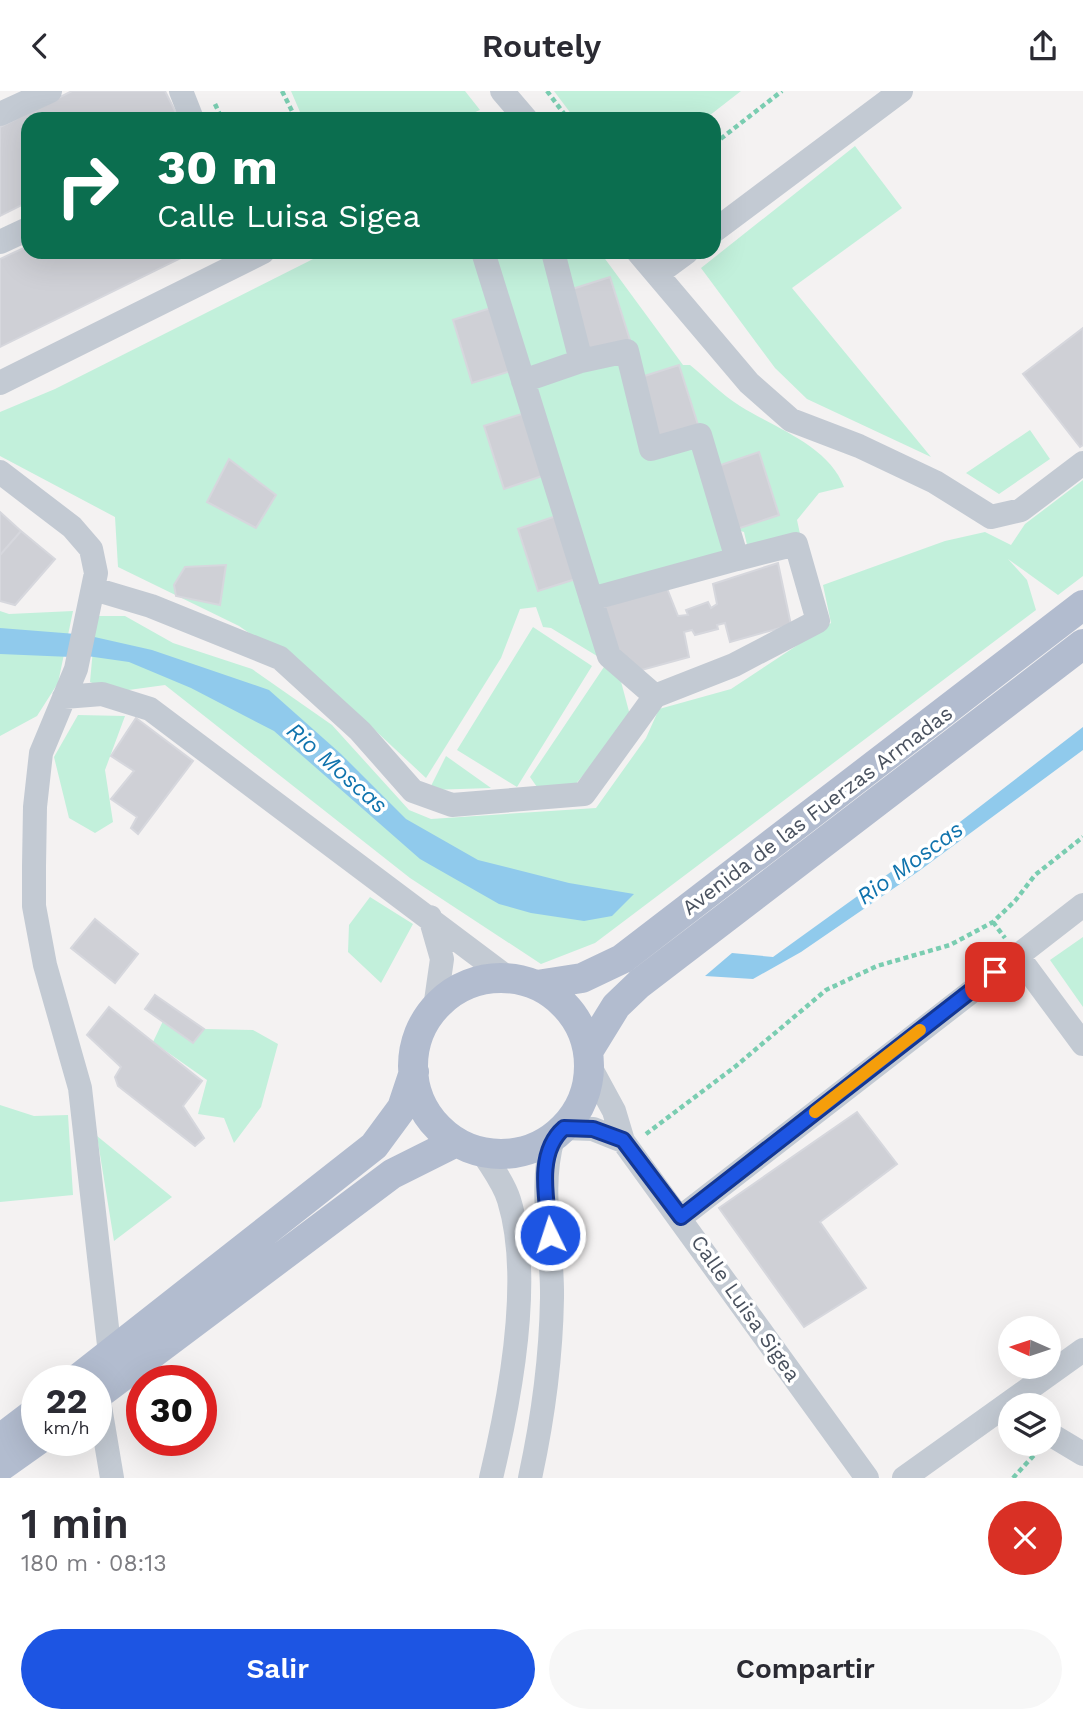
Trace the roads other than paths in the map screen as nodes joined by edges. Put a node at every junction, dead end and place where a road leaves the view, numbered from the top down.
1 (50, 91) edge
2 (181, 91) edge
3 (502, 91) edge
4 (901, 91) edge
5 (189, 112) edge
6 (520, 112) edge
7 (0, 114) edge
8 (721, 227) edge
9 (21, 232) edge
10 (0, 242) edge
11 (485, 259) edge
12 (555, 259) edge
13 (644, 259) edge
14 (677, 259) edge
15 (228, 260) edge
16 (657, 274) junction
17 (581, 361) junction
18 (523, 380) junction
19 (0, 383) edge
20 (1083, 463) edge
21 (0, 472) edge
22 (737, 559) junction
23 (94, 589) junction
24 (591, 599) junction
25 (1083, 605) edge
26 (1083, 644) edge
27 (655, 696) junction
28 (64, 697) junction
29 (1083, 905) edge
30 (430, 917) junction
31 (1013, 948) junction
32 (508, 978) junction
33 (537, 985) junction
34 (435, 1008) junction
35 (1083, 1044) edge
36 (589, 1057) junction
37 (414, 1072) junction
38 (558, 1133) junction
39 (635, 1137) junction
40 (469, 1147) junction
41 (681, 1217) junction
42 (1083, 1350) edge
43 (110, 1354) junction
44 (104, 1365) edge
45 (112, 1375) edge
46 (1028, 1393) edge
47 (998, 1415) edge
48 (21, 1423) edge
49 (0, 1439) edge
50 (1061, 1441) edge
51 (21, 1452) edge
52 (1083, 1454) edge
53 (106, 1456) edge
54 (0, 1467) edge
55 (112, 1478) edge
56 (491, 1478) edge
57 (530, 1478) edge
58 (867, 1478) edge
59 (904, 1478) edge

1 - 7 street
2 - 5 street
3 - 6 street
4 - 8 street
9 - 10 street
11 - 18 street
12 - 17 street
13 - 16 street
14 - 16 street
15 - 19 street
16 - 20 street
17 - 18 street
17 - 22 street
18 - 24 street
21 - 23 street
22 - 24 street
22 - 27 street
23 - 27 street
23 - 28 street
24 - 27 street
25 - 33 main road, Avenida de las Fuerzas Armadas
26 - 36 main road, Avenida de las Fuerzas Armadas
28 - 30 street
28 - 43 street
29 - 31 street
30 - 32 street
30 - 34 street
31 - 35 street
31 - 41 street
32 - 33 main road
32 - 34 main road
33 - 36 main road
34 - 37 main road
36 - 38 main road
36 - 39 street, Calle Luisa Sigea
37 - 40 main road
37 - 43 main road
38 - 39 street
38 - 40 main road
38 - 57 street
39 - 41 street, Calle Luisa Sigea
40 - 45 main road
40 - 56 street
41 - 58 street, Calle Luisa Sigea
42 - 46 street
43 - 44 main road
47 - 59 street
48 - 49 main road
50 - 52 street
51 - 54 main road
53 - 55 street

